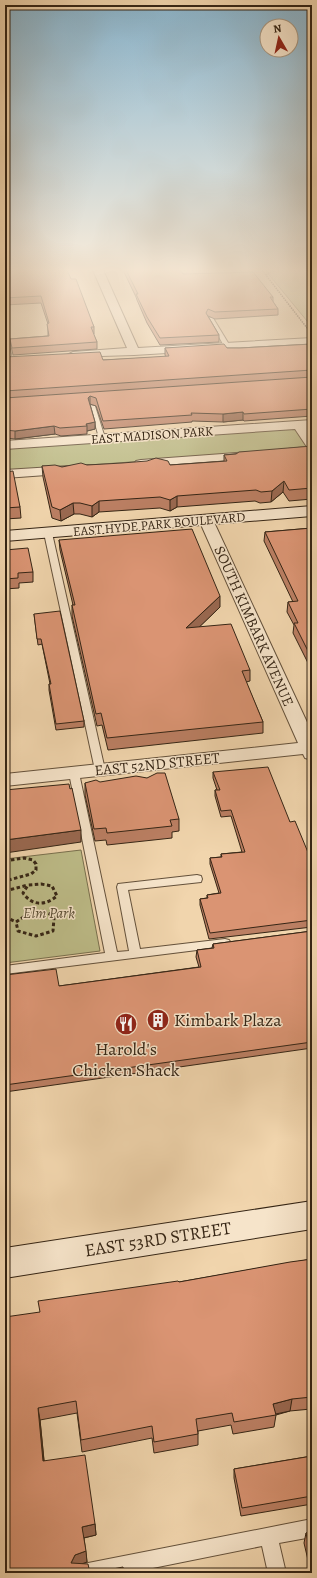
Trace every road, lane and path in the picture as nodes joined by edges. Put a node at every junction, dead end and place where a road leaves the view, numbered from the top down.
1 (6, 344) edge
2 (130, 344) edge
3 (267, 344) edge
4 (227, 346) joint
5 (134, 352) junction
6 (62, 356) edge
7 (10, 359) edge
8 (92, 406) edge
9 (306, 425) edge
10 (102, 438) junction
11 (5, 445) edge
12 (309, 449) edge
13 (264, 455) edge
14 (129, 465) edge
15 (82, 469) edge
16 (5, 474) edge
17 (312, 511) edge
18 (206, 520) junction
19 (48, 533) junction
20 (5, 536) edge
21 (311, 751) edge
22 (100, 770) junction
23 (74, 773) junction
24 (5, 780) edge
25 (5, 861) edge
26 (197, 879) dead end
27 (5, 881) edge
28 (28, 885) junction
29 (5, 890) edge
30 (5, 917) edge
31 (16, 922) junction
32 (235, 941) edge
33 (134, 954) junction
34 (112, 957) junction
35 (5, 970) edge
36 (312, 1215) edge
37 (5, 1263) edge
38 (312, 1528) edge
39 (269, 1537) junction
40 (83, 1573) edge
41 (278, 1573) edge

1 - 7 lane
2 - 5 street
3 - 4 street
4 - 5 street
5 - 6 street
8 - 10 lane
9 - 10 street, EAST MADISON PARK
9 - 12 street, EAST MADISON PARK
10 - 11 street, EAST MADISON PARK
13 - 14 street, EAST MADISON PARK
15 - 16 street
17 - 18 main road, EAST HYDE PARK BOULEVARD
18 - 19 main road, EAST HYDE PARK BOULEVARD
18 - 21 street, SOUTH KIMBARK AVENUE
19 - 20 main road, EAST HYDE PARK BOULEVARD
19 - 22 lane
21 - 22 street, EAST 52ND STREET
22 - 23 street, EAST 52ND STREET
23 - 24 street, EAST 52ND STREET
23 - 34 lane
25 - 27 path
26 - 33 lane
28 - 28 path
28 - 29 path
30 - 31 path
31 - 31 path
32 - 33 lane
33 - 34 lane
34 - 35 lane
36 - 37 main road, EAST 53RD STREET
38 - 39 lane
39 - 40 lane
39 - 41 lane

